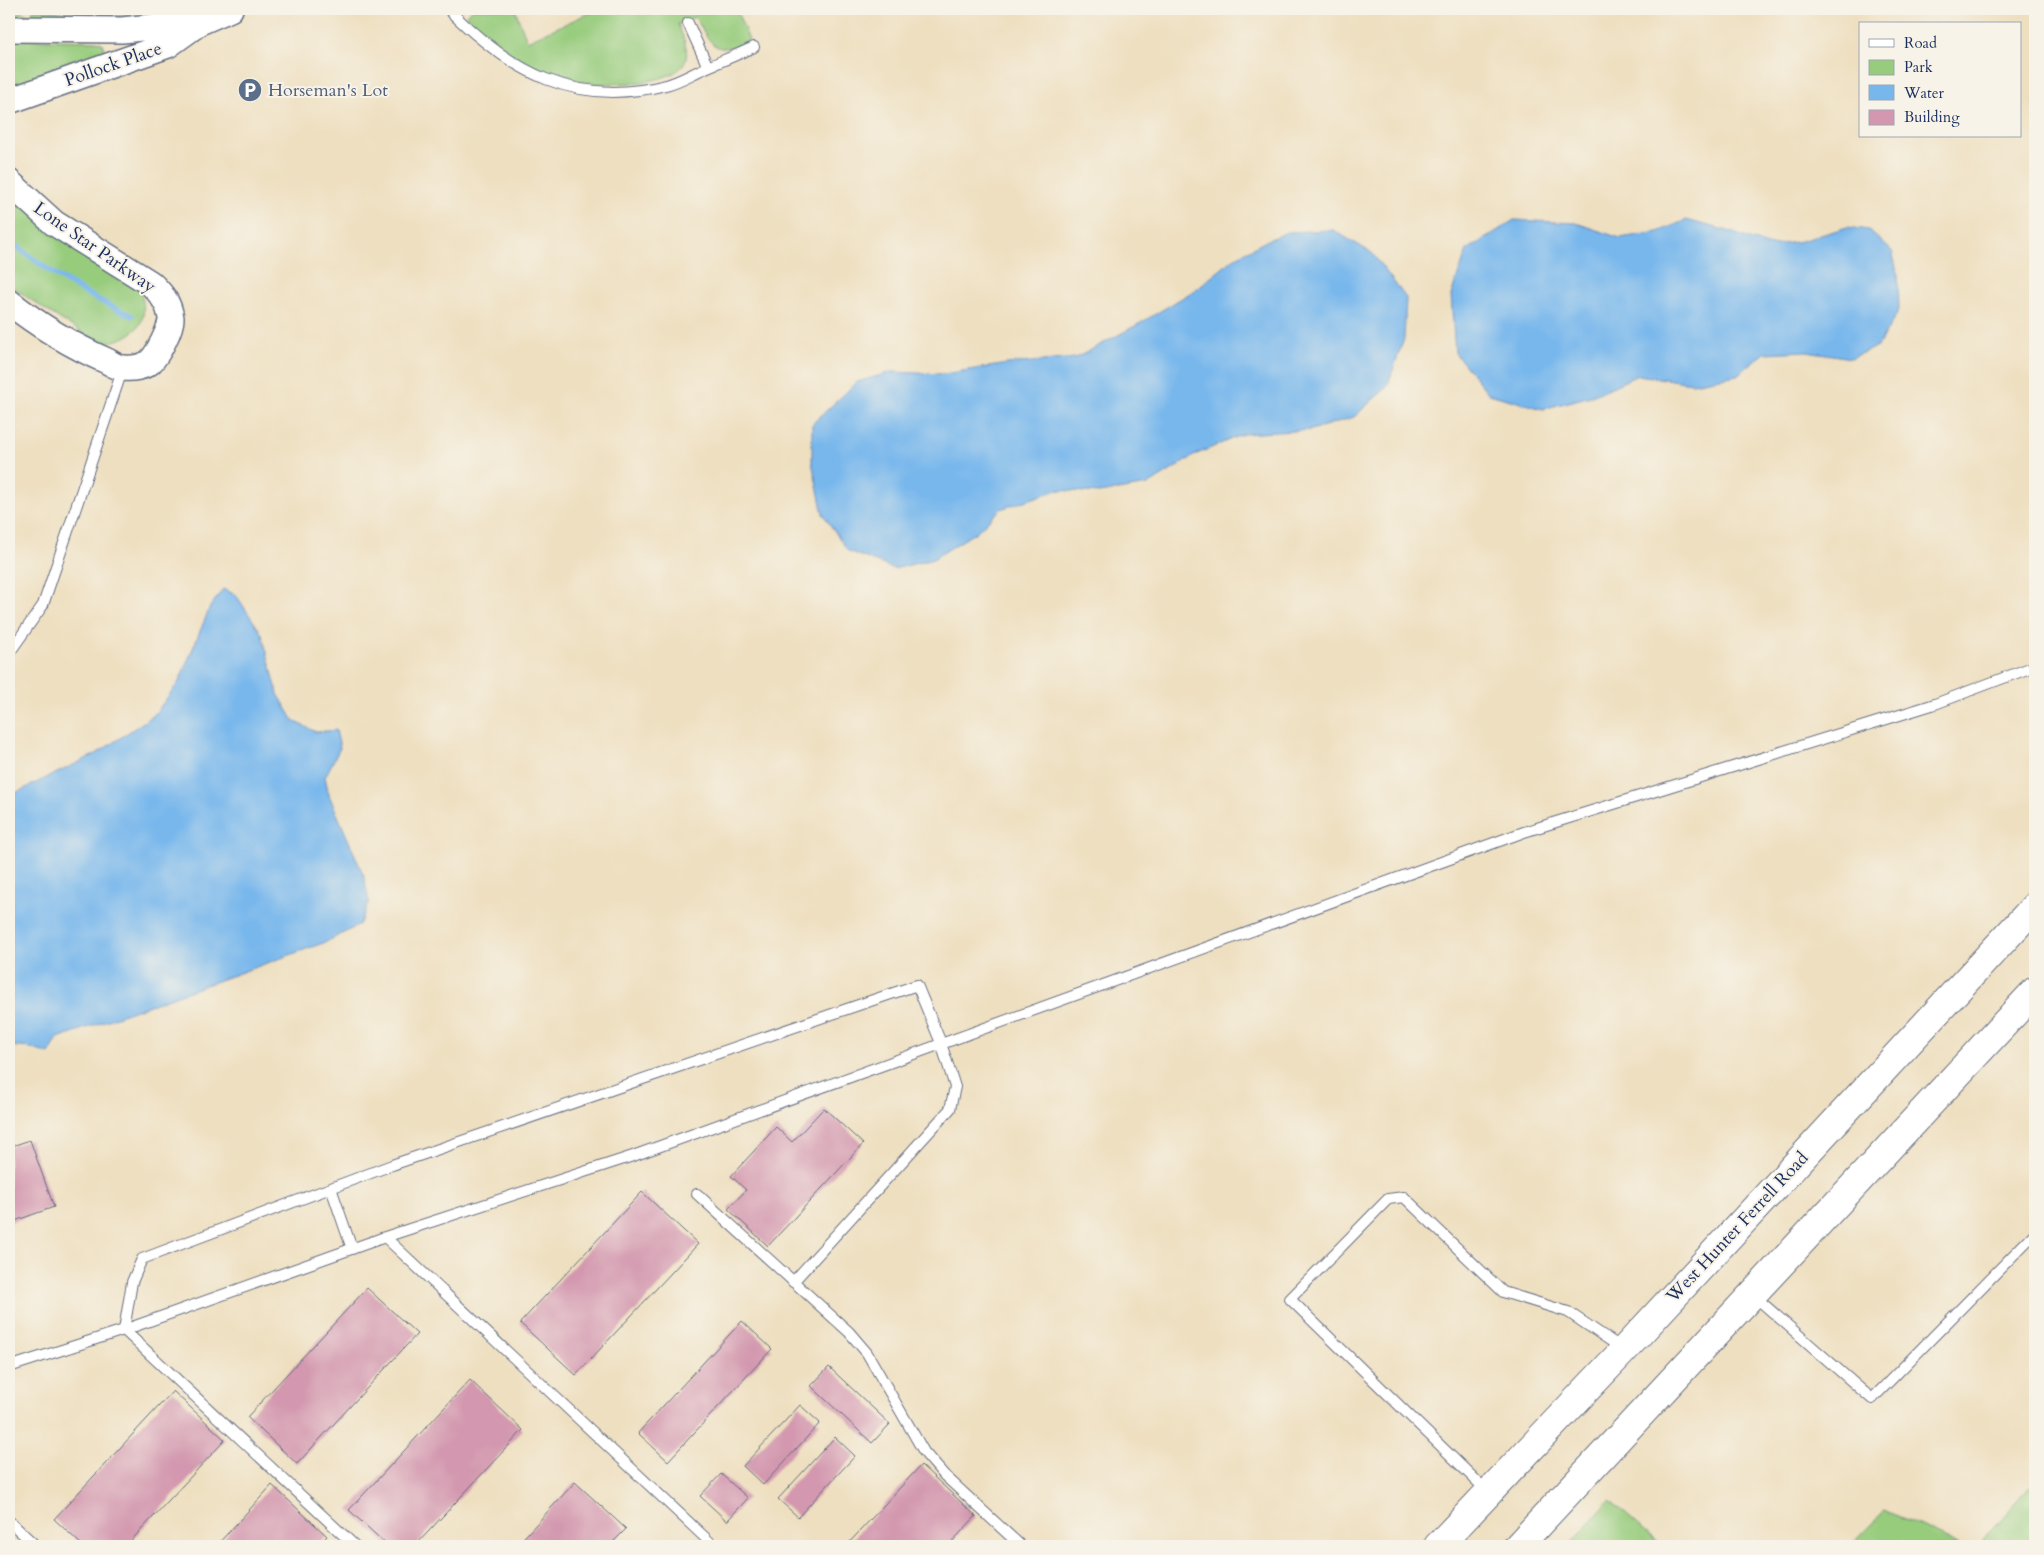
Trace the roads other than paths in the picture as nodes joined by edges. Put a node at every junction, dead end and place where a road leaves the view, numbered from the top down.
1 (230, 9) edge
2 (448, 9) edge
3 (200, 22) junction
4 (688, 23) dead end
5 (9, 29) edge
6 (754, 47) dead end
7 (708, 67) junction
8 (9, 101) edge
9 (9, 182) edge
10 (9, 302) edge
11 (122, 368) junction
12 (9, 651) edge
13 (2035, 666) edge
14 (2035, 906) edge
15 (2035, 991) edge
16 (941, 1044) junction
17 (331, 1188) junction
18 (697, 1194) dead end
19 (2035, 1233) edge
20 (385, 1237) junction
21 (352, 1248) junction
22 (793, 1282) junction
23 (1753, 1296) junction
24 (124, 1330) junction
25 (1624, 1350) junction
26 (9, 1367) edge
27 (1488, 1492) junction
28 (9, 1521) edge
29 (36, 1546) edge
30 (355, 1546) edge
31 (714, 1546) edge
32 (1021, 1546) edge
33 (1438, 1546) edge
34 (1518, 1546) edge

1 - 3 street
2 - 7 lane
3 - 5 street, Pollock Place
3 - 8 street, Pollock Place
4 - 7 lane
6 - 7 lane
9 - 11 street, Lone Star Parkway
10 - 11 street
11 - 12 lane
13 - 16 lane
14 - 25 main road, West Hunter Ferrell Road
15 - 23 main road
16 - 17 lane
16 - 20 lane
16 - 22 lane
17 - 21 lane
17 - 24 lane
18 - 22 lane
19 - 23 lane
20 - 21 lane
20 - 31 lane
21 - 24 lane
22 - 32 lane
23 - 34 main road
24 - 26 lane
24 - 30 lane
25 - 27 main road, West Hunter Ferrell Road
25 - 27 lane
27 - 33 main road, West Hunter Ferrell Road
28 - 29 lane

